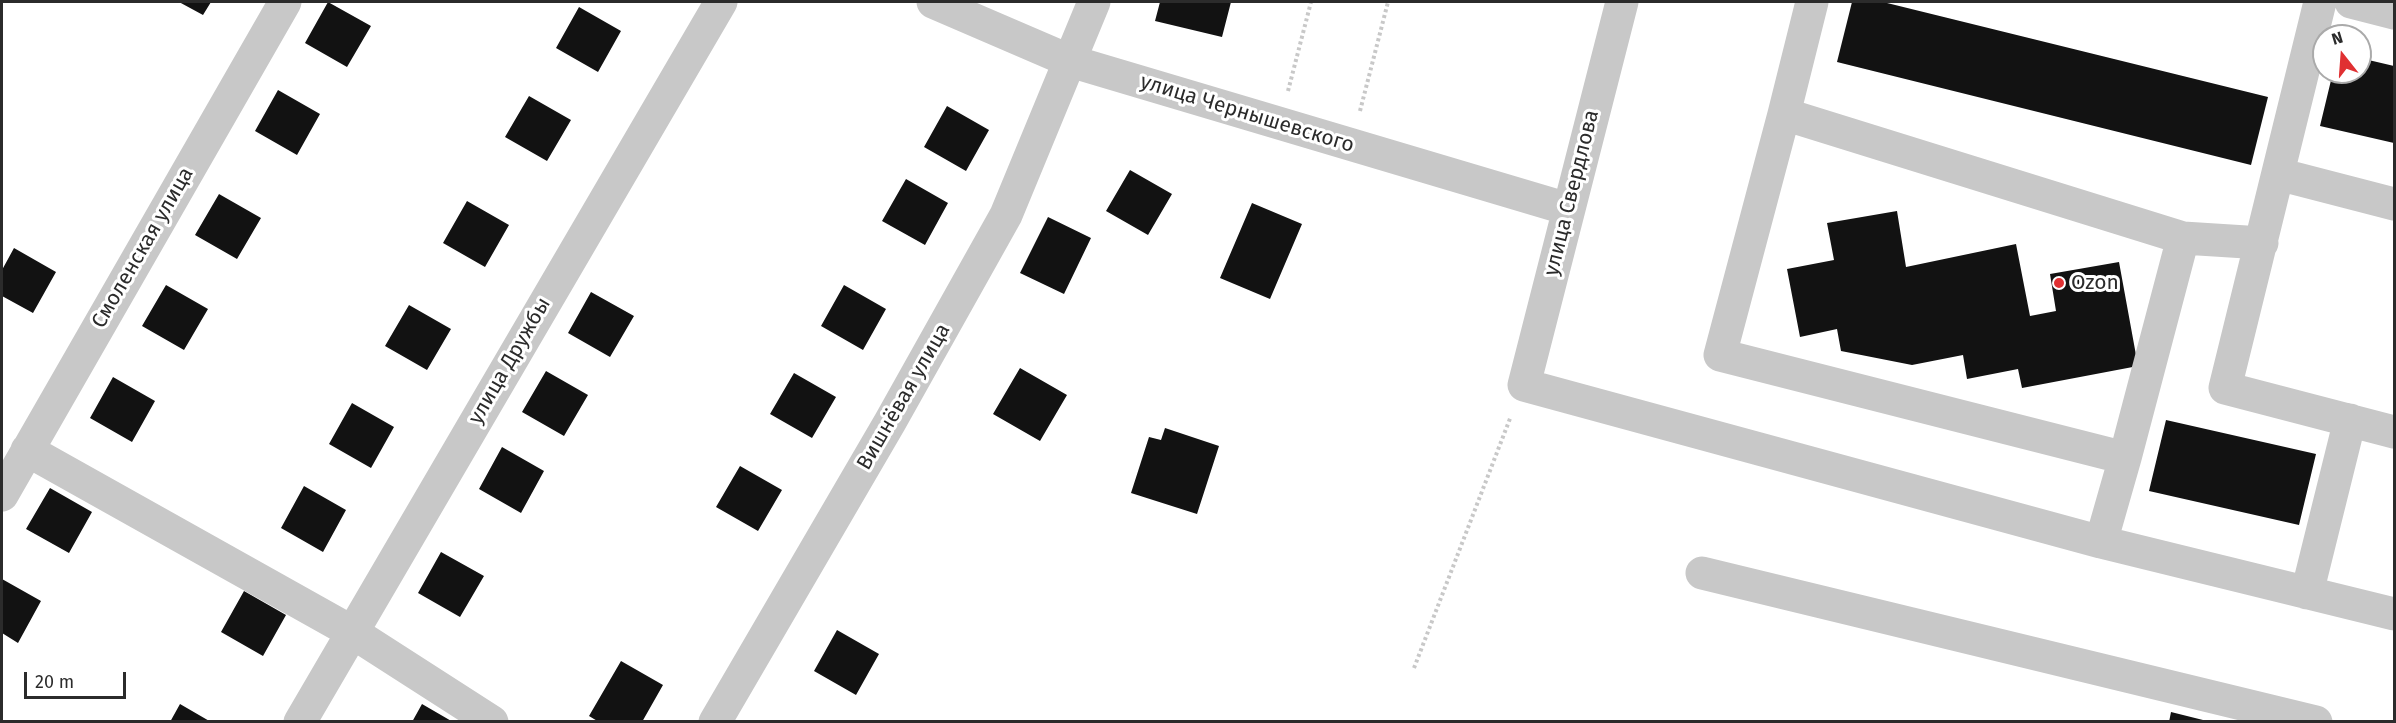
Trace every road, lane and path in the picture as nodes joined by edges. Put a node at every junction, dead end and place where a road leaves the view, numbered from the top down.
1 (285, 2) edge
2 (721, 2) edge
3 (933, 2) edge
4 (1094, 2) edge
5 (1311, 2) edge
6 (1388, 2) edge
7 (1622, 2) edge
8 (1812, 2) edge
9 (2320, 2) edge
10 (2351, 2) edge
11 (2394, 13) edge
12 (1070, 61) junction
13 (1784, 114) junction
14 (1280, 123) junction
15 (1352, 145) junction
16 (2278, 174) junction
17 (2394, 204) edge
18 (1568, 209) junction
19 (2183, 238) junction
20 (2262, 243) junction
21 (1524, 385) junction
22 (2350, 420) junction
23 (2394, 432) edge
24 (27, 450) junction
25 (2125, 458) junction
26 (2, 495) edge
27 (2101, 542) junction
28 (1702, 573) dead end
29 (2307, 593) junction
30 (2394, 614) edge
31 (352, 632) junction
32 (1414, 668) dead end
33 (300, 722) edge
34 (492, 722) edge
35 (715, 722) edge
36 (2316, 722) edge

1 - 24 street, Смоленская улица
2 - 31 street, улица Дружбы
3 - 12 street, улица Чернышевского
4 - 12 street, Вишнёвая улица
5 - 14 path
6 - 15 path
7 - 18 street, улица Свердлова
8 - 13 street
9 - 16 street
10 - 11 street
12 - 14 street, улица Чернышевского
12 - 35 street, Вишнёвая улица
13 - 19 street
13 - 25 street
14 - 15 street, улица Чернышевского
15 - 18 street, улица Чернышевского
16 - 17 street
16 - 20 street
18 - 21 street, улица Свердлова
19 - 20 street
19 - 25 street
20 - 22 street
21 - 27 street
21 - 32 path
22 - 23 street
22 - 29 street
24 - 26 street, Смоленская улица
24 - 31 street
25 - 27 street
27 - 29 street
28 - 36 street
29 - 30 street
31 - 33 street, улица Дружбы
31 - 34 street

